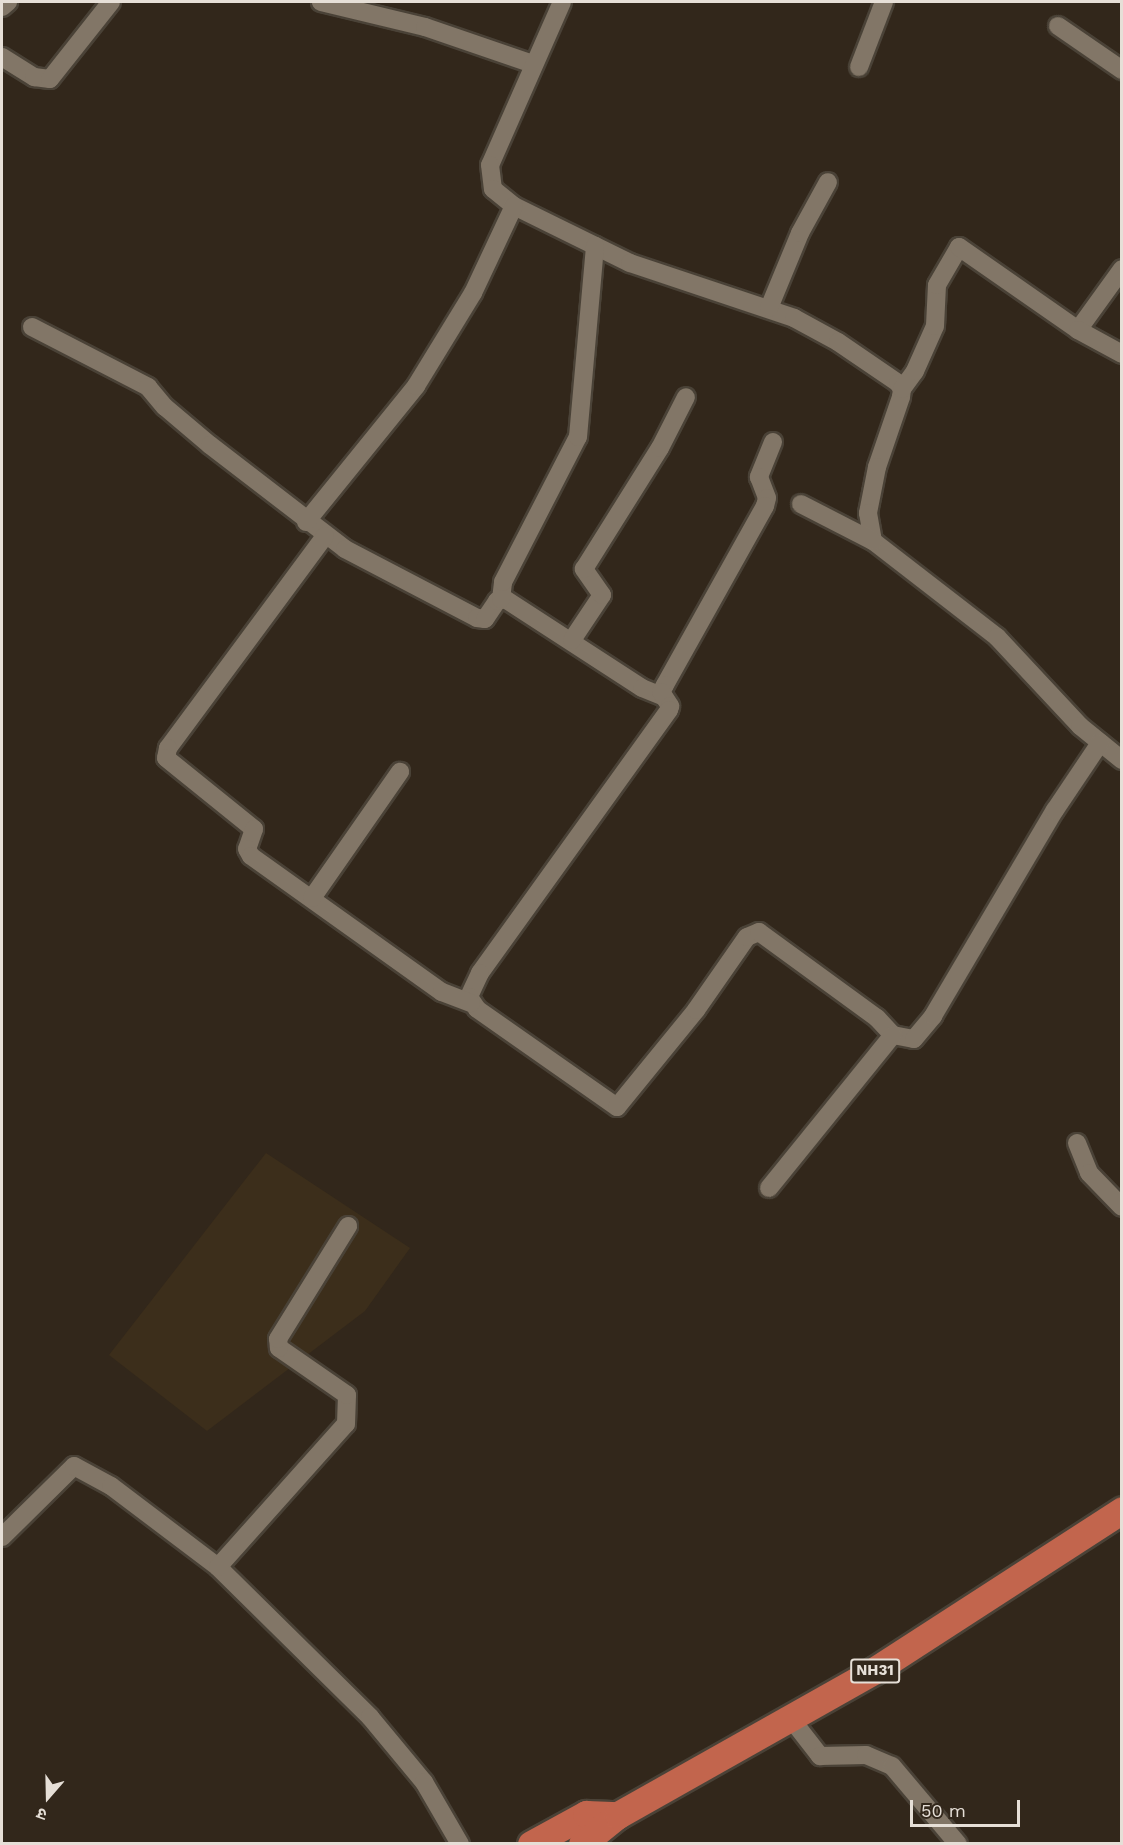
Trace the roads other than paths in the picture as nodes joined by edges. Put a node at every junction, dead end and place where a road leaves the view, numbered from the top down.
1 (8, 2) edge
2 (111, 2) edge
3 (321, 2) edge
4 (562, 2) edge
5 (884, 2) edge
6 (2, 8) edge
7 (1058, 26) dead end
8 (2, 57) edge
9 (532, 64) junction
10 (859, 67) dead end
11 (1122, 70) edge
12 (828, 182) dead end
13 (514, 206) junction
14 (595, 246) junction
15 (1122, 269) edge
16 (769, 308) junction
17 (32, 327) dead end
18 (1078, 330) junction
19 (1122, 354) edge
20 (902, 389) junction
21 (686, 397) dead end
22 (773, 442) dead end
23 (801, 504) dead end
24 (306, 522) junction
25 (325, 536) junction
26 (873, 541) junction
27 (501, 599) junction
28 (572, 640) junction
29 (662, 696) junction
30 (1100, 743) junction
31 (1122, 760) edge
32 (400, 772) dead end
33 (312, 898) junction
34 (471, 1004) junction
35 (893, 1035) junction
36 (1077, 1143) dead end
37 (769, 1188) dead end
38 (1122, 1207) edge
39 (348, 1226) dead end
40 (1122, 1510) edge
41 (2, 1537) edge
42 (218, 1567) junction
43 (792, 1719) junction
44 (618, 1815) junction
45 (460, 1844) edge
46 (531, 1844) edge
47 (582, 1844) edge
48 (958, 1844) edge

1 - 6 street
2 - 8 street
3 - 9 street
4 - 9 street
5 - 10 street
7 - 11 street
9 - 13 street
12 - 16 street
13 - 14 street
13 - 24 street
14 - 16 street
14 - 27 street
15 - 18 street
16 - 20 street
17 - 24 street
18 - 19 street
18 - 20 street
20 - 26 street
21 - 28 street
22 - 29 street
23 - 26 street
24 - 25 street
25 - 27 street
25 - 33 street
26 - 30 street
27 - 28 street
28 - 29 street
29 - 34 street
30 - 31 street
30 - 35 street
32 - 33 street
33 - 34 street
34 - 35 street
35 - 37 street
36 - 38 street
39 - 42 street
40 - 43 highway, NH31
41 - 42 street
42 - 45 street
43 - 44 highway, NH31
43 - 48 street
44 - 46 highway
44 - 47 highway, NH31

